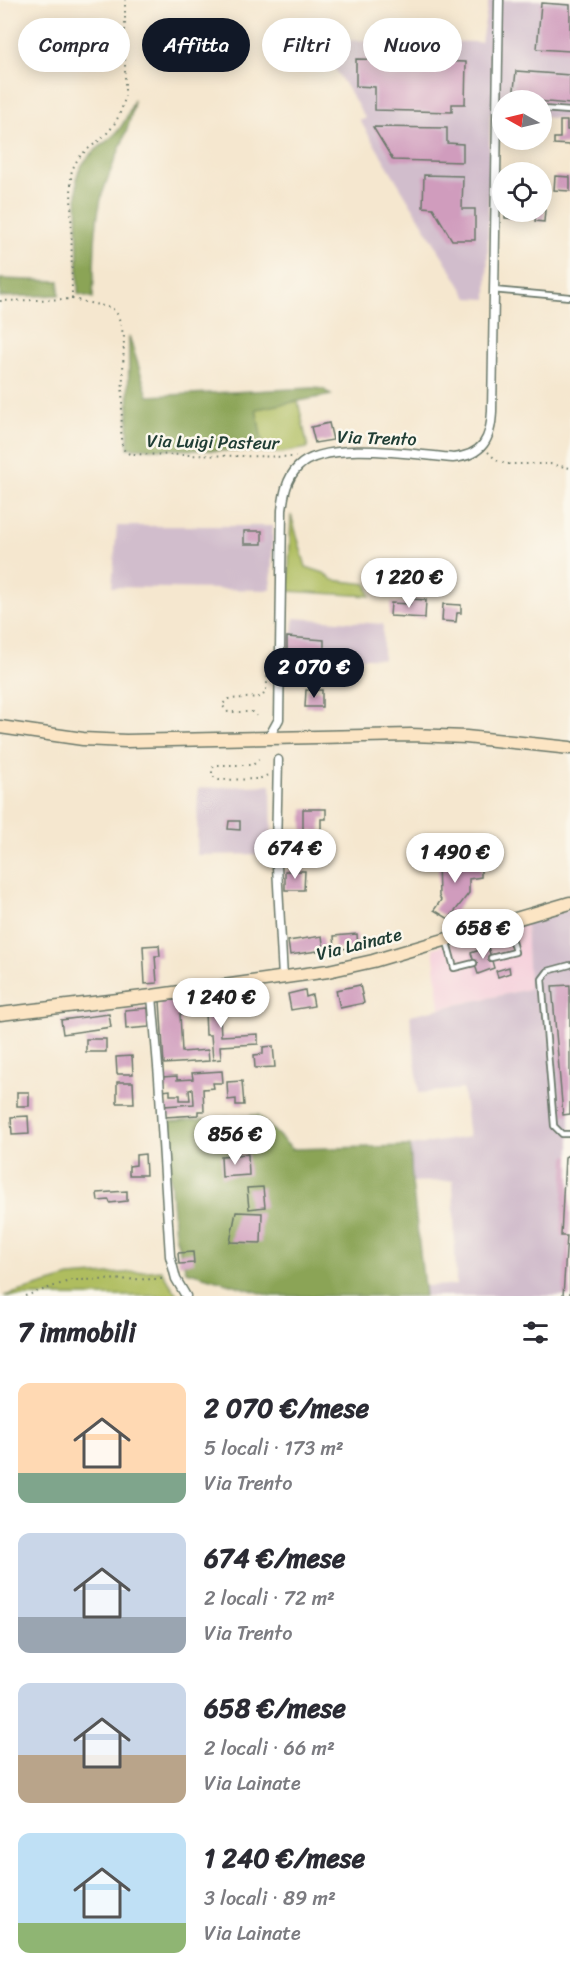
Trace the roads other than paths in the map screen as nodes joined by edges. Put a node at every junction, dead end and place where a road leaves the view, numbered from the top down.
1 (499, 0) edge
2 (500, 90) edge
3 (552, 110) edge
4 (570, 111) edge
5 (498, 150) edge
6 (493, 290) junction
7 (570, 297) edge
8 (279, 720) junction
9 (0, 727) edge
10 (289, 736) junction
11 (269, 737) junction
12 (570, 748) edge
13 (278, 760) dead end
14 (570, 903) edge
15 (507, 922) junction
16 (447, 939) junction
17 (491, 958) dead end
18 (474, 963) dead end
19 (570, 965) edge
20 (283, 978) junction
21 (152, 996) junction
22 (0, 1014) edge
23 (570, 1134) edge
24 (186, 1296) edge

1 - 2 street
3 - 4 lane
5 - 6 street
6 - 7 lane
6 - 8 street, Via Trento
8 - 10 street
8 - 11 street
9 - 11 main road
10 - 11 main road
10 - 12 main road
13 - 20 street
14 - 15 main road, Via Lainate
15 - 16 main road, Via Lainate
15 - 17 lane
16 - 18 lane
16 - 20 main road, Via Lainate
19 - 23 lane
20 - 21 main road, Via Lainate
21 - 22 main road, Via Lainate
21 - 24 street

